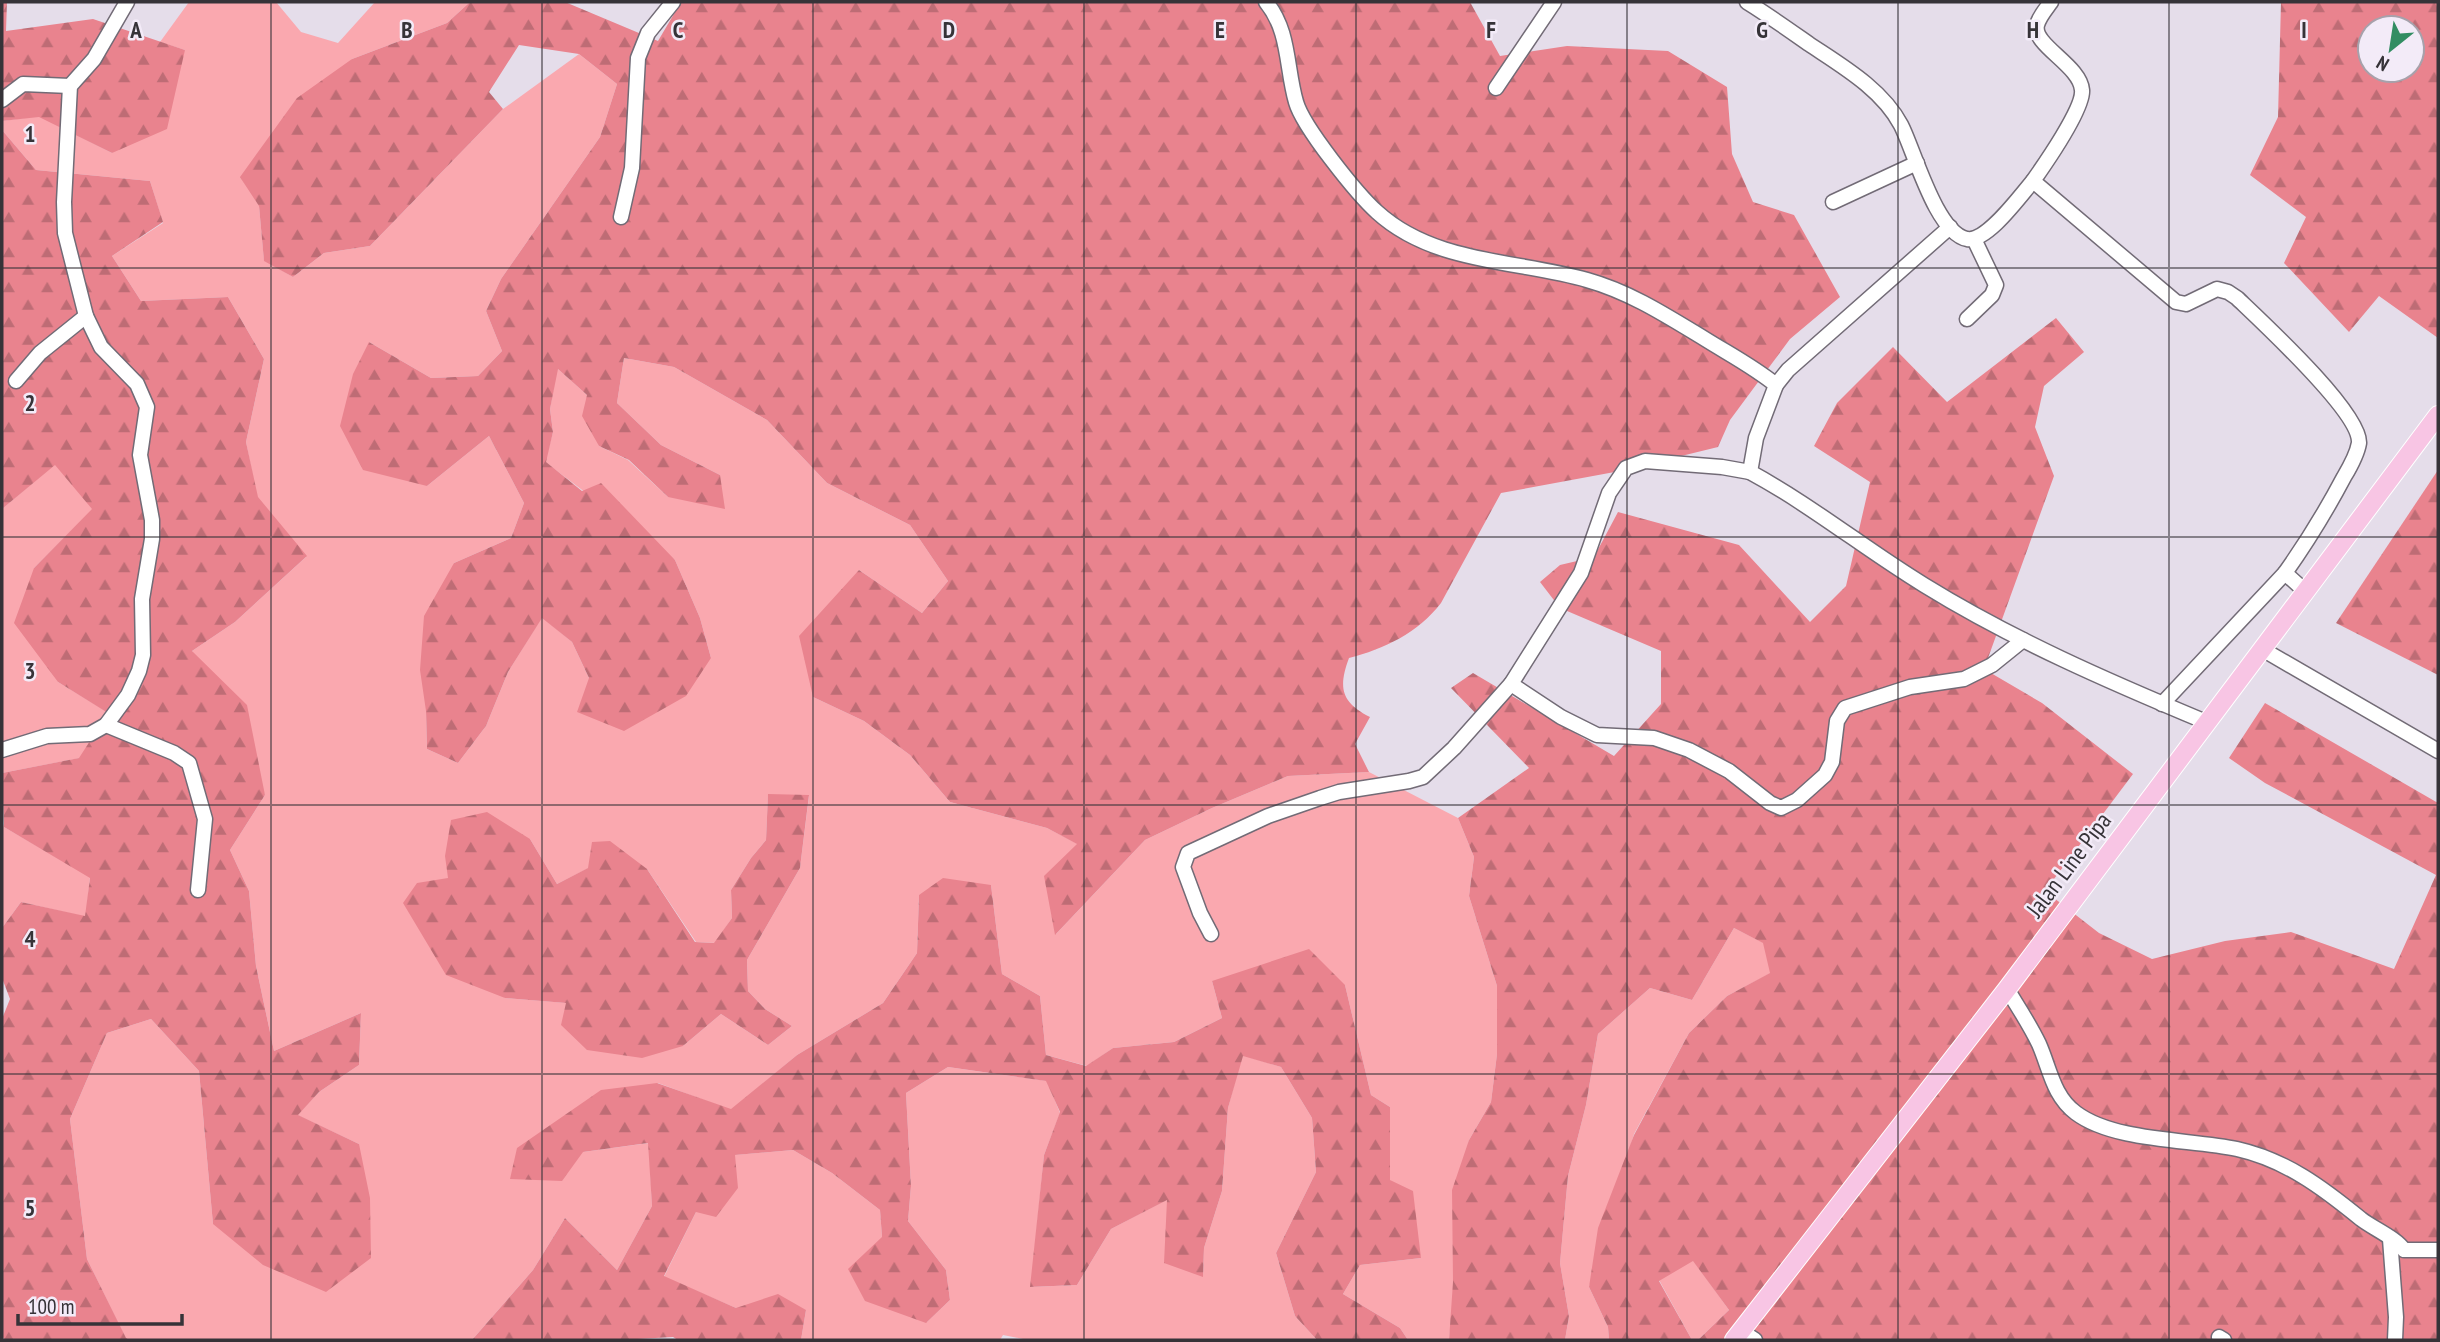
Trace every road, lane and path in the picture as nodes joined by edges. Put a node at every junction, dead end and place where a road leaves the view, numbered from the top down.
1 (127, 2) edge
2 (673, 2) edge
3 (1266, 2) edge
4 (1554, 2) edge
5 (1747, 2) edge
6 (2051, 2) edge
7 (70, 86) junction
8 (1496, 89) dead end
9 (2, 100) edge
10 (1917, 163) junction
11 (2034, 181) junction
12 (1833, 202) dead end
13 (621, 217) dead end
14 (1950, 227) junction
15 (1974, 239) junction
16 (86, 316) junction
17 (1967, 319) dead end
18 (16, 381) dead end
19 (1776, 385) junction
20 (2438, 415) edge
21 (1750, 471) junction
22 (2286, 573) junction
23 (2306, 592) junction
24 (2023, 640) junction
25 (2262, 649) junction
26 (1511, 684) junction
27 (2162, 704) junction
28 (2206, 722) junction
29 (106, 725) junction
30 (2, 750) edge
31 (2438, 751) edge
32 (198, 890) dead end
33 (1211, 934) dead end
34 (2007, 989) junction
35 (2390, 1239) junction
36 (2438, 1250) edge
37 (1743, 1337) edge
38 (2395, 1340) edge

1 - 7 street
2 - 13 street
3 - 19 street
4 - 8 street
5 - 10 street
6 - 11 street
7 - 9 street
7 - 16 street
10 - 12 street
10 - 14 street
11 - 15 street
11 - 22 street
14 - 15 street
14 - 19 street
15 - 17 street
16 - 18 street
16 - 29 street
19 - 21 street
20 - 23 main road, Jalan Line Pipa
21 - 24 street
21 - 26 street
22 - 23 street
22 - 27 street
23 - 25 main road, Jalan Line Pipa
24 - 26 street
24 - 27 street
25 - 28 main road, Jalan Line Pipa
25 - 31 street
26 - 33 street
27 - 28 street
28 - 34 main road, Jalan Line Pipa
29 - 30 street
29 - 32 street
34 - 35 street
34 - 37 main road, Jalan Line Pipa
35 - 36 street
35 - 38 street

